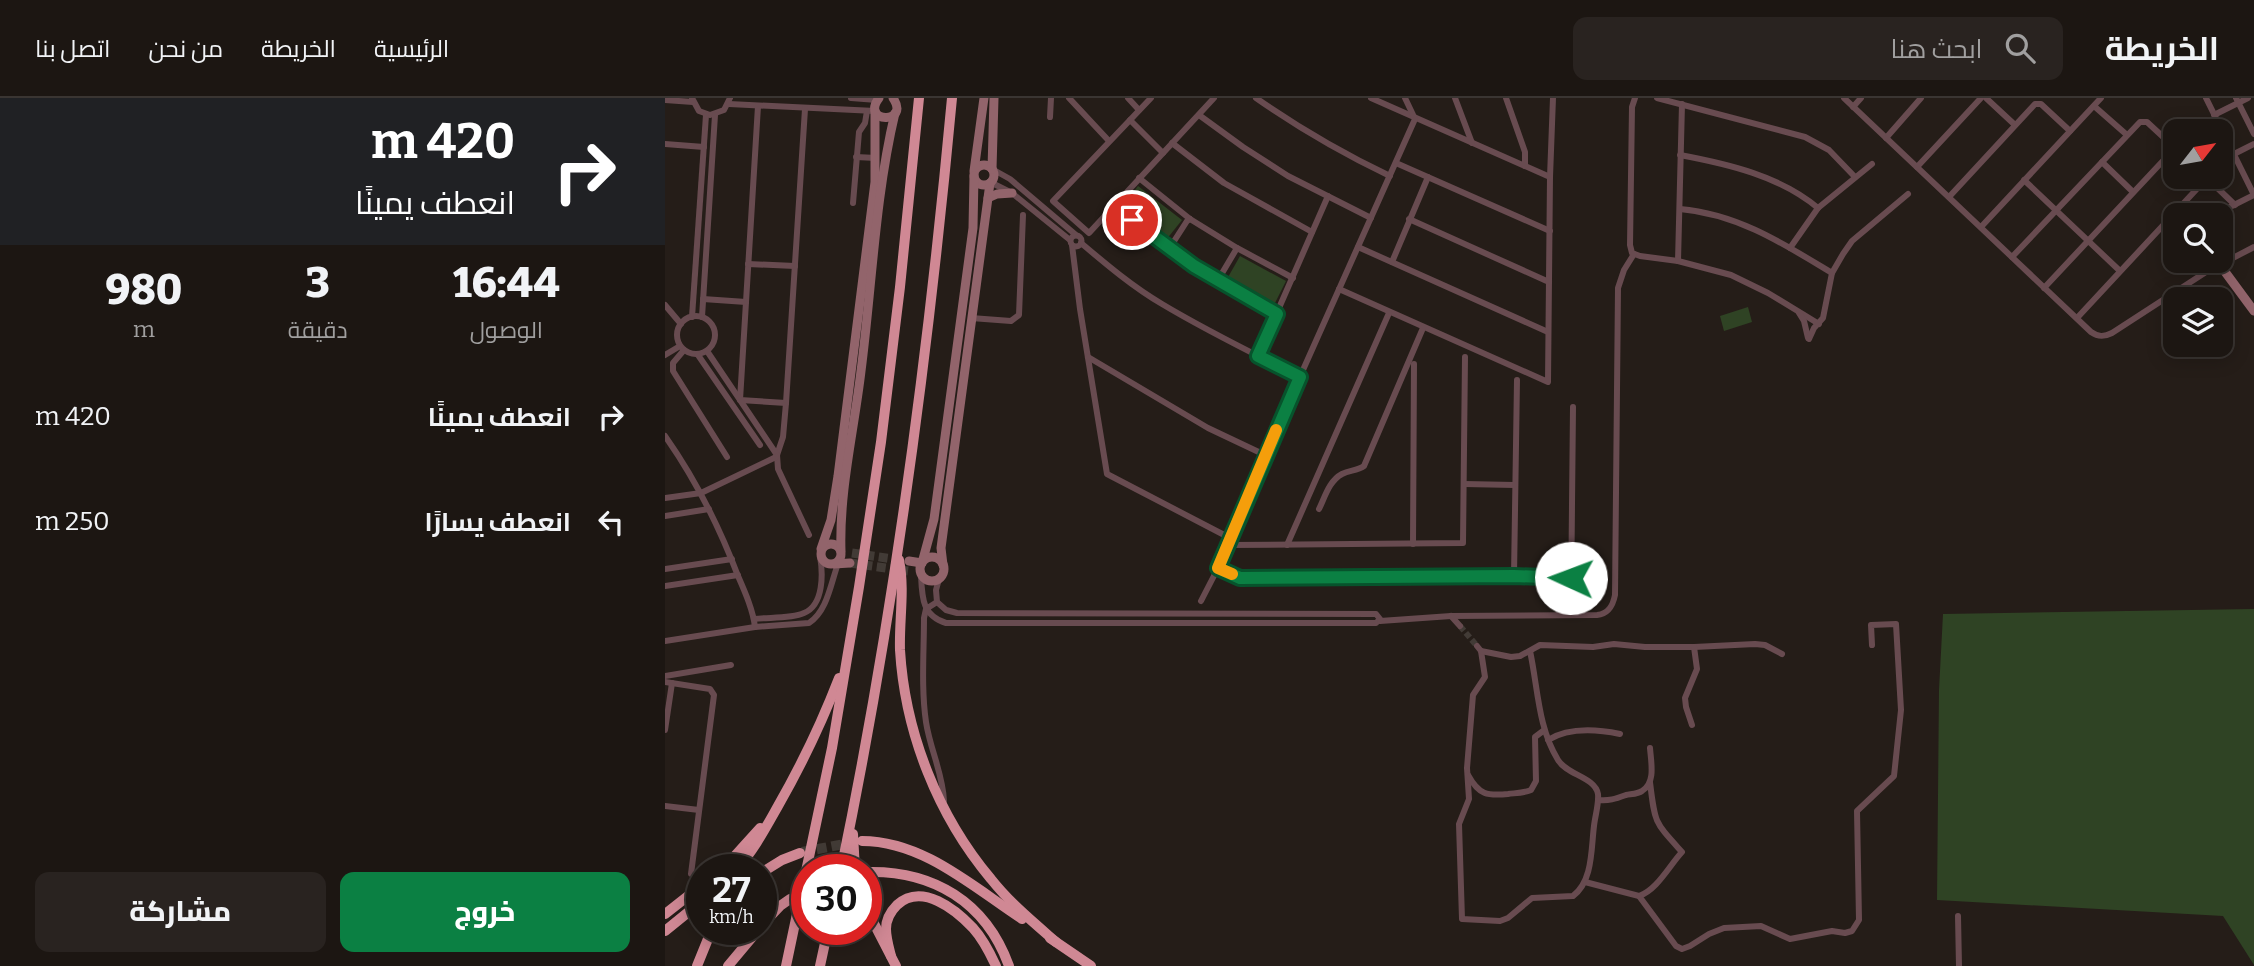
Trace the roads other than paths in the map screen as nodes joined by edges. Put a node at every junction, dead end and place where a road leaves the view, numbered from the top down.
1 (851, 98) edge
2 (919, 98) edge
3 (952, 98) edge
4 (984, 98) edge
5 (994, 98) edge
6 (1051, 98) edge
7 (1069, 98) edge
8 (1128, 98) edge
9 (1151, 98) edge
10 (1214, 98) edge
11 (1256, 98) edge
12 (1371, 98) edge
13 (1405, 98) edge
14 (1455, 98) edge
15 (1506, 98) edge
16 (1553, 98) edge
17 (1635, 98) edge
18 (1657, 98) edge
19 (1844, 98) edge
20 (1861, 98) edge
21 (1921, 98) edge
22 (1983, 98) edge
23 (2101, 98) edge
24 (2206, 98) edge
25 (2248, 98) edge
26 (878, 99) edge
27 (665, 100) edge
28 (692, 100) edge
29 (2238, 100) edge
30 (729, 101) edge
31 (896, 103) edge
32 (1682, 104) junction
33 (758, 106) junction
34 (2094, 106) junction
35 (1853, 107) junction
36 (805, 109) junction
37 (1139, 110) junction
38 (871, 111) junction
39 (706, 115) junction
40 (715, 115) junction
41 (1199, 115) junction
42 (2214, 115) junction
43 (1050, 117) dead end
44 (1415, 119) junction
45 (1130, 120) junction
46 (2015, 125) junction
47 (2070, 131) junction
48 (2254, 134) edge
49 (2127, 135) junction
50 (2163, 137) edge
51 (1886, 138) junction
52 (1109, 141) junction
53 (1172, 143) junction
54 (1472, 143) junction
55 (665, 144) edge
56 (2254, 144) edge
57 (704, 147) junction
58 (1163, 153) junction
59 (2234, 154) junction
60 (1680, 155) junction
61 (856, 157) junction
62 (876, 158) junction
63 (2163, 161) edge
64 (2102, 162) junction
65 (1396, 163) junction
66 (1872, 164) dead end
67 (1525, 166) junction
68 (1917, 167) junction
69 (992, 169) junction
70 (974, 173) junction
71 (1389, 176) junction
72 (1428, 177) junction
73 (1550, 177) junction
74 (1855, 177) junction
75 (1139, 178) junction
76 (2024, 180) junction
77 (990, 182) junction
78 (2195, 189) edge
79 (2218, 189) edge
80 (2133, 192) junction
81 (1013, 193) junction
82 (1908, 194) dead end
83 (2254, 195) edge
84 (1328, 196) junction
85 (1948, 197) junction
86 (988, 198) junction
87 (852, 204) dead end
88 (2235, 205) joint
89 (1114, 206) junction
90 (1818, 208) junction
91 (1680, 209) junction
92 (2056, 211) junction
93 (1023, 215) dead end
94 (1371, 218) junction
95 (1191, 219) junction
96 (1409, 219) junction
97 (1981, 227) junction
98 (1550, 231) junction
99 (1312, 232) junction
100 (1073, 240) junction
101 (2088, 242) junction
102 (1358, 247) junction
103 (2254, 247) edge
104 (1237, 248) junction
105 (1790, 248) junction
106 (1169, 249) junction
107 (1634, 254) junction
108 (2233, 256) edge
109 (2012, 257) junction
110 (1678, 261) junction
111 (1392, 262) junction
112 (748, 264) junction
113 (795, 266) junction
114 (2120, 271) junction
115 (1832, 273) junction
116 (2201, 273) edge
117 (2224, 273) edge
118 (1293, 278) junction
119 (1218, 280) junction
120 (1549, 282) junction
121 (2045, 288) junction
122 (1339, 289) junction
123 (703, 299) junction
124 (2250, 299) edge
125 (746, 302) junction
126 (665, 305) edge
127 (1795, 309) junction
128 (2254, 311) edge
129 (1389, 313) junction
130 (1277, 314) junction
131 (692, 317) junction
132 (702, 317) junction
133 (971, 318) junction
134 (2077, 318) junction
135 (681, 324) junction
136 (1818, 324) junction
137 (1423, 328) junction
138 (1548, 332) junction
139 (682, 348) junction
140 (708, 351) junction
141 (665, 355) edge
142 (698, 355) junction
143 (1258, 356) junction
144 (1088, 357) junction
145 (1465, 357) dead end
146 (1414, 364) dead end
147 (1300, 377) junction
148 (1517, 380) dead end
149 (740, 400) junction
150 (786, 403) junction
151 (1573, 407) dead end
152 (665, 436) edge
153 (760, 444) dead end
154 (668, 445) edge
155 (1265, 455) junction
156 (776, 456) junction
157 (727, 457) dead end
158 (1464, 484) junction
159 (1515, 485) junction
160 (701, 493) junction
161 (665, 498) edge
162 (709, 509) junction
163 (1319, 509) dead end
164 (665, 516) edge
165 (809, 535) dead end
166 (1229, 541) junction
167 (1413, 544) junction
168 (1287, 545) junction
169 (852, 552) tunnel mouth
170 (821, 553) junction
171 (898, 553) junction
172 (838, 556) junction
173 (732, 559) junction
174 (850, 563) tunnel mouth
175 (922, 563) junction
176 (943, 565) junction
177 (1218, 568) junction
178 (665, 569) edge
179 (738, 575) junction
180 (922, 575) junction
181 (1514, 576) junction
182 (1571, 578) junction
183 (939, 579) junction
184 (665, 586) edge
185 (1201, 601) dead end
186 (937, 602) junction
187 (1571, 603) dead end
188 (926, 609) junction
189 (1197, 612) junction
190 (1311, 614) junction
191 (1451, 616) junction
192 (754, 619) junction
193 (1380, 621) junction
194 (1195, 623) junction
195 (1311, 623) junction
196 (1460, 626) tunnel mouth
197 (755, 628) junction
198 (665, 641) edge
199 (1872, 645) dead end
200 (1694, 647) junction
201 (1530, 651) junction
202 (1781, 654) dead end
203 (847, 659) junction
204 (731, 665) dead end
205 (665, 676) edge
206 (668, 682) edge
207 (1692, 725) dead end
208 (665, 730) edge
209 (1543, 731) junction
210 (1621, 734) dead end
211 (1548, 740) junction
212 (1650, 748) dead end
213 (1467, 774) junction
214 (1650, 782) junction
215 (857, 792) junction
216 (1598, 800) junction
217 (665, 806) edge
218 (944, 809) junction
219 (699, 810) junction
220 (776, 810) junction
221 (862, 841) tunnel mouth
222 (800, 853) tunnel mouth
223 (694, 854) edge
224 (738, 854) edge
225 (748, 854) edge
226 (844, 854) edge
227 (854, 854) edge
228 (777, 863) edge
229 (882, 872) edge
230 (1585, 882) junction
231 (1639, 896) junction
232 (686, 898) edge
233 (790, 899) dead end
234 (777, 909) edge
235 (665, 914) edge
236 (686, 914) edge
237 (1958, 916) dead end
238 (665, 931) edge
239 (882, 938) edge
240 (1056, 942) junction
241 (706, 945) edge
242 (746, 945) edge
243 (825, 945) edge
244 (894, 961) edge
245 (697, 966) edge
246 (728, 966) edge
247 (786, 966) edge
248 (820, 966) edge
249 (996, 966) edge
250 (1009, 966) edge
251 (1091, 966) edge
252 (1959, 966) edge

1 - 26 street
2 - 203 highway
3 - 171 highway
4 - 70 street
5 - 69 street
6 - 43 street
7 - 52 street
8 - 37 street
9 - 37 street
10 - 41 street
11 - 71 street
12 - 44 street
13 - 44 street
14 - 54 street
15 - 67 street
16 - 73 street
17 - 107 street
18 - 32 street
19 - 35 street
20 - 35 street
21 - 51 street
22 - 46 street
22 - 68 street
23 - 34 street
24 - 42 street
25 - 29 street
26 - 38 street
27 - 28 street
28 - 39 street
29 - 42 street
29 - 48 street
30 - 33 street
30 - 40 street
31 - 38 street
31 - 172 street
32 - 60 street
32 - 74 street
33 - 36 street
33 - 112 street
34 - 47 street
34 - 49 street
35 - 51 street
36 - 38 street
36 - 113 street
37 - 45 street
38 - 61 street
38 - 62 street
39 - 40 street
39 - 57 street
40 - 123 street
41 - 53 street
41 - 84 street
42 - 59 street
44 - 54 street
44 - 65 street
45 - 52 street
45 - 58 street
46 - 47 street
46 - 85 street
47 - 76 street
49 - 50 street
49 - 64 street
51 - 68 street
52 - 89 street
53 - 58 street
53 - 99 street
54 - 67 street
55 - 57 street
56 - 59 street
57 - 131 street
58 - 75 street
59 - 83 street
60 - 90 street
60 - 91 street
61 - 62 street
61 - 87 street
62 - 170 street
63 - 80 street
64 - 80 street
64 - 92 street
65 - 71 street
65 - 72 street
66 - 74 street
67 - 73 street
68 - 85 street
69 - 70 street
69 - 77 street
69 - 100 street
70 - 77 street
70 - 175 street
71 - 94 street
72 - 96 street
72 - 98 street
73 - 98 street
74 - 90 street
75 - 89 street
75 - 95 street
76 - 92 street
76 - 97 street
77 - 81 street
77 - 86 street
78 - 114 street
79 - 88 street
80 - 101 street
81 - 86 street
81 - 100 street
82 - 115 street
83 - 88 street
84 - 94 street
84 - 99 street
85 - 97 street
86 - 133 street
89 - 106 street
90 - 105 street
91 - 105 street
91 - 110 street
92 - 101 street
92 - 109 street
93 - 133 street
94 - 102 street
95 - 104 street
95 - 106 street
96 - 111 street
96 - 120 street
97 - 109 street
98 - 120 street
99 - 118 street
100 - 143 street
100 - 144 street
101 - 114 street
101 - 121 street
102 - 111 street
102 - 122 street
103 - 108 street
104 - 118 street
104 - 119 street
105 - 115 street
106 - 119 street
107 - 110 street
107 - 191 street
109 - 121 street
110 - 127 street
111 - 138 street
112 - 113 street
112 - 125 street
113 - 150 street
114 - 134 street
115 - 136 street
116 - 134 street
117 - 124 street
118 - 130 street
119 - 130 street
120 - 138 street
121 - 134 street
122 - 129 street
122 - 147 street
123 - 125 street
123 - 132 street
124 - 128 street
125 - 149 street
126 - 135 street
127 - 136 street
127 - 136 street
129 - 137 street
129 - 168 street
130 - 143 street
131 - 132 street
131 - 135 street
132 - 140 street
133 - 176 street
135 - 139 street
137 - 138 street
137 - 163 street
139 - 141 street
139 - 142 street
139 - 157 street
140 - 142 street
140 - 149 street
142 - 153 street
143 - 147 street
144 - 155 street
144 - 166 street
145 - 158 street
146 - 167 street
147 - 155 street
148 - 159 street
149 - 150 street
149 - 156 street
150 - 156 street
151 - 182 street
152 - 154 street
154 - 160 street
155 - 166 street
156 - 160 street
156 - 165 street
158 - 159 street
158 - 167 street
159 - 181 street
160 - 161 street
160 - 162 street
162 - 164 street
162 - 173 street
166 - 168 street
166 - 177 street
167 - 168 street
169 - 172 street
170 - 172 street
170 - 172 street
170 - 192 street
171 - 215 highway
171 - 218 highway
172 - 174 street
172 - 197 street
173 - 178 street
173 - 179 street
175 - 176 street
175 - 180 street
175 - 180 street
176 - 183 street
177 - 181 street
177 - 185 street
179 - 184 street
179 - 192 street
180 - 183 street
180 - 188 street
181 - 182 street
182 - 187 street
183 - 186 street
186 - 188 street
186 - 189 street
188 - 194 street
188 - 218 street
189 - 190 street
189 - 194 street
190 - 193 street
190 - 195 street
191 - 193 street
191 - 196 street
192 - 197 street
193 - 195 street
194 - 195 street
197 - 198 street
199 - 231 street
200 - 201 street
200 - 202 street
200 - 207 street
201 - 209 street
201 - 213 street
203 - 220 highway
203 - 247 highway
204 - 205 street
206 - 208 street
206 - 219 street
209 - 211 street
209 - 213 street
210 - 211 street
211 - 216 street
212 - 214 street
213 - 230 street
214 - 216 street
214 - 231 street
215 - 226 highway
215 - 227 highway
216 - 230 street
217 - 219 street
218 - 240 highway
219 - 223 street
220 - 224 highway
220 - 225 highway
221 - 240 highway
222 - 228 highway
229 - 250 highway
230 - 231 street
232 - 235 highway
233 - 234 highway
236 - 238 highway
237 - 252 street
239 - 244 highway
240 - 251 highway
241 - 245 highway
242 - 246 highway
243 - 248 highway
244 - 249 highway

